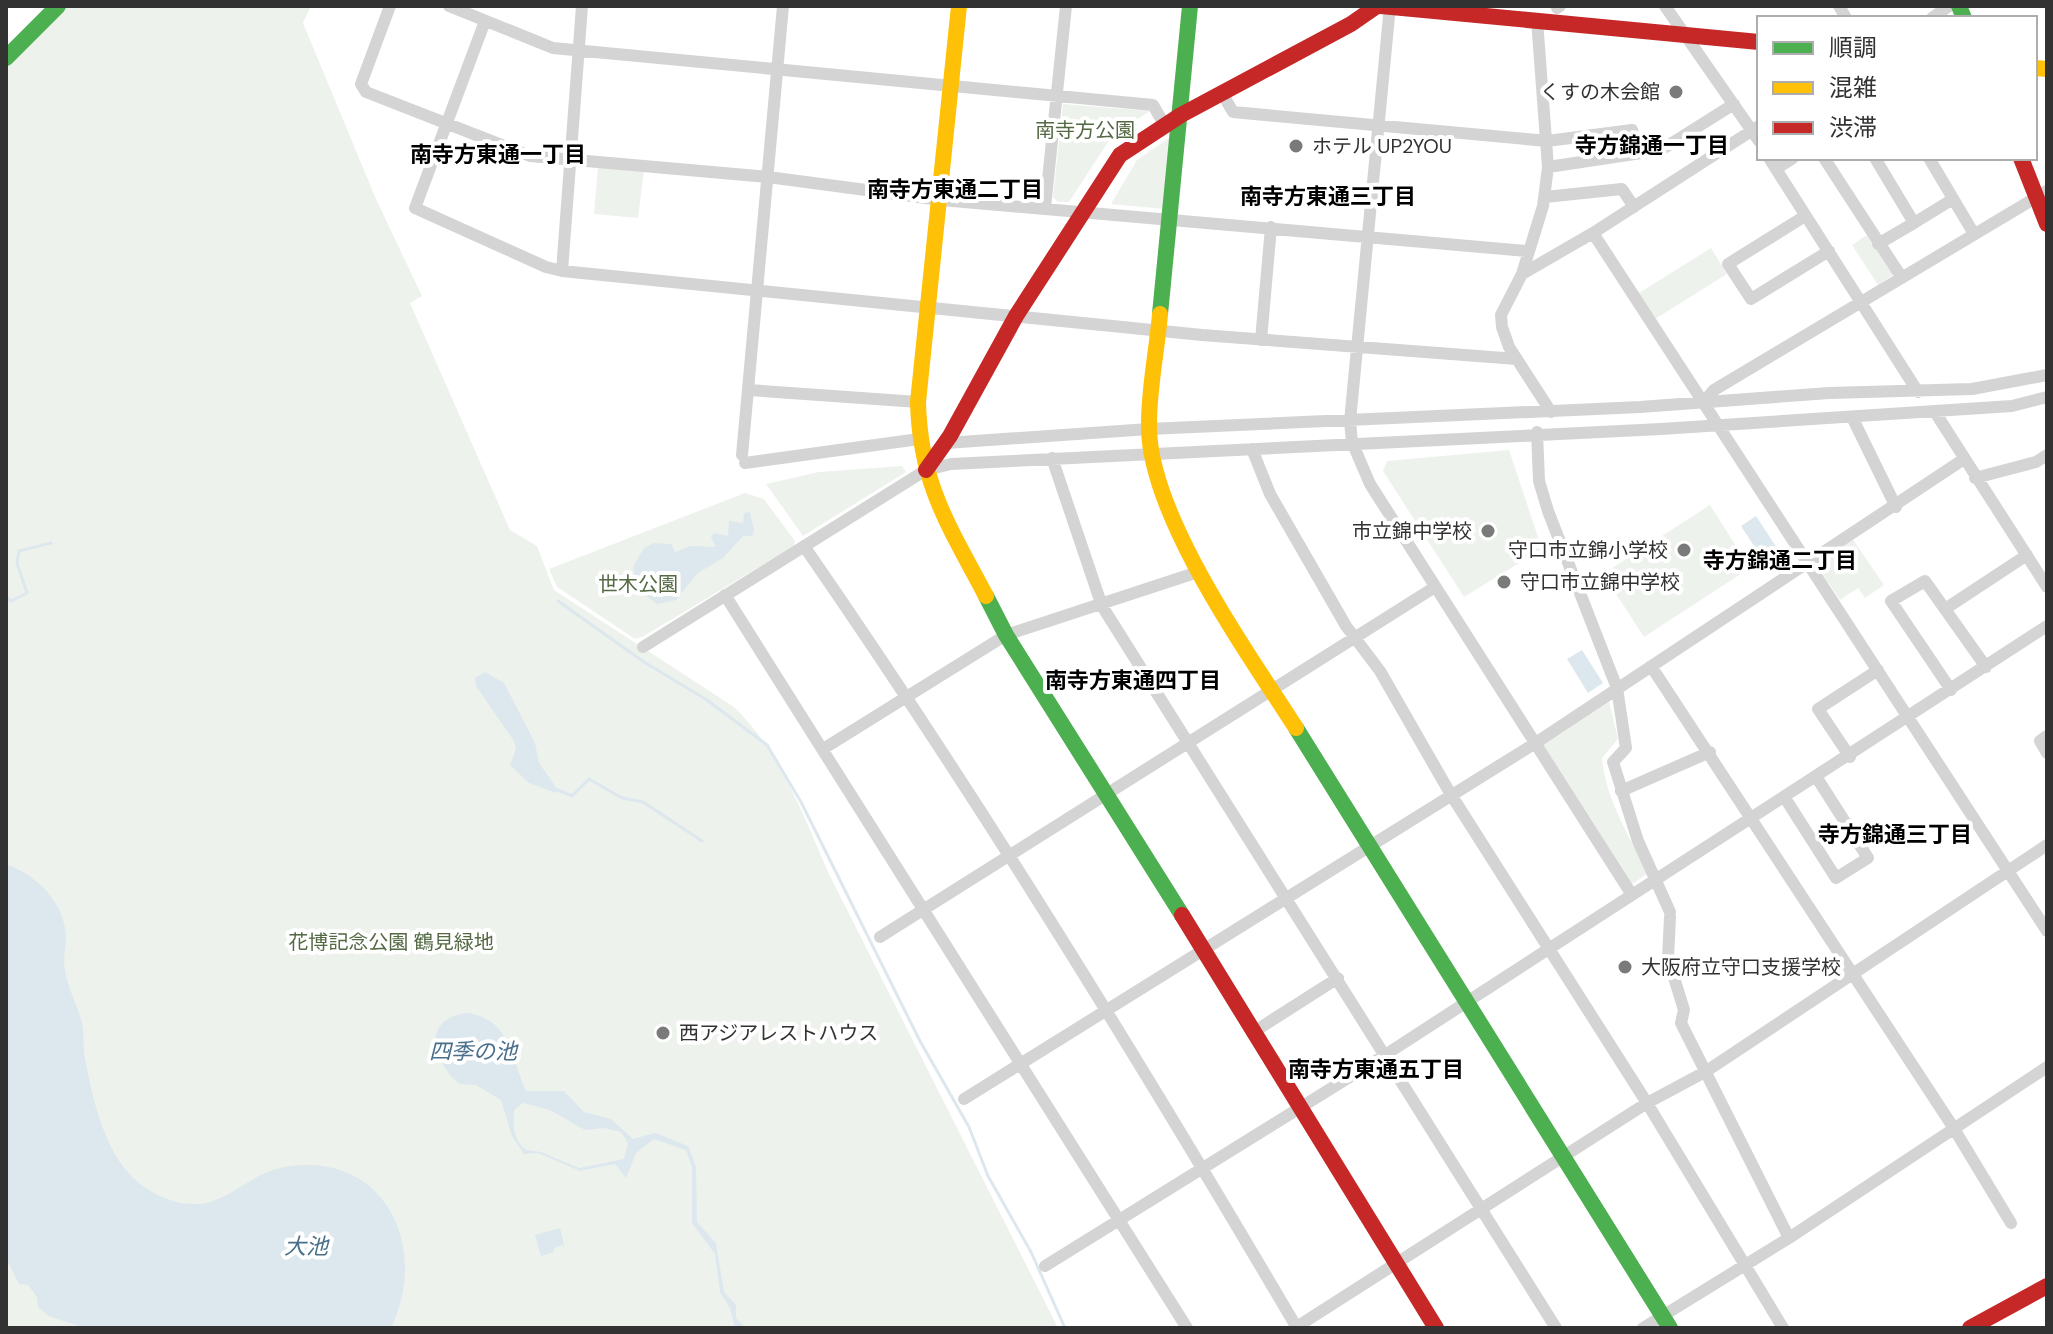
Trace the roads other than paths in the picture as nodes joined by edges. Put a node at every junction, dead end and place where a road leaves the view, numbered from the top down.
1 (58, 6) edge
2 (390, 6) edge
3 (449, 6) edge
4 (582, 6) edge
5 (783, 6) edge
6 (959, 6) edge
7 (1066, 6) edge
8 (1190, 6) edge
9 (1379, 6) edge
10 (1390, 6) edge
11 (1559, 7) edge
12 (1536, 13) edge
13 (1669, 13) edge
14 (485, 21) junction
15 (1757, 28) edge
16 (1686, 35) junction
17 (1757, 42) edge
18 (580, 50) junction
19 (6, 58) edge
20 (778, 67) junction
21 (951, 85) junction
22 (1222, 93) junction
23 (1058, 96) junction
24 (1734, 104) junction
25 (1181, 115) junction
26 (447, 124) junction
27 (1164, 124) junction
28 (1379, 126) junction
29 (1757, 132) edge
30 (1547, 141) junction
31 (1638, 153) junction
32 (1825, 160) edge
33 (1876, 160) edge
34 (1930, 160) edge
35 (2022, 160) edge
36 (569, 161) junction
37 (1773, 164) edge
38 (1548, 167) junction
39 (768, 177) junction
40 (2042, 194) edge
41 (1545, 197) junction
42 (1953, 199) junction
43 (941, 200) junction
44 (1634, 207) junction
45 (1045, 208) junction
46 (1081, 212) junction
47 (1805, 216) junction
48 (1171, 218) junction
49 (1914, 223) junction
50 (2047, 224) edge
51 (1271, 227) junction
52 (1593, 233) junction
53 (1974, 234) junction
54 (1368, 236) junction
55 (1878, 244) junction
56 (1527, 251) junction
57 (1829, 251) junction
58 (562, 271) junction
59 (1522, 274) junction
60 (1902, 278) junction
61 (757, 291) junction
62 (1860, 303) junction
63 (929, 309) junction
64 (1016, 316) junction
65 (1160, 329) junction
66 (1261, 340) junction
67 (1356, 347) junction
68 (1517, 359) junction
69 (2047, 375) edge
70 (749, 390) junction
71 (1918, 392) junction
72 (2047, 397) edge
73 (918, 402) junction
74 (1703, 403) junction
75 (1551, 412) junction
76 (1935, 412) junction
77 (1852, 417) junction
78 (1350, 421) junction
79 (1718, 425) junction
80 (1149, 429) junction
81 (1537, 432) junction
82 (919, 439) junction
83 (1352, 442) junction
84 (946, 443) junction
85 (1252, 449) junction
86 (1151, 453) junction
87 (2047, 455) edge
88 (1052, 458) junction
89 (1964, 459) junction
90 (926, 470) junction
91 (1975, 478) junction
92 (1896, 507) junction
93 (804, 546) junction
94 (2027, 555) junction
95 (1808, 564) junction
96 (1198, 572) junction
97 (1435, 587) junction
98 (2047, 587) edge
99 (725, 595) junction
100 (1102, 606) junction
101 (1945, 609) junction
102 (2047, 626) edge
103 (1006, 635) junction
104 (1354, 639) junction
105 (643, 647) dead end
106 (1651, 666) junction
107 (1986, 667) junction
108 (1878, 670) junction
109 (1617, 688) junction
110 (1951, 690) junction
111 (1272, 691) junction
112 (906, 695) junction
113 (1909, 717) junction
114 (2047, 736) edge
115 (1191, 743) junction
116 (1534, 744) junction
117 (823, 749) junction
118 (1710, 752) junction
119 (2047, 753) edge
120 (1850, 757) junction
121 (1817, 778) junction
122 (1621, 791) junction
123 (1450, 793) junction
124 (1104, 794) junction
125 (1785, 798) junction
126 (1752, 818) junction
127 (2047, 845) edge
128 (1369, 847) junction
129 (1006, 855) junction
130 (2006, 871) junction
131 (1656, 879) junction
132 (1632, 895) junction
133 (1287, 896) junction
134 (923, 908) junction
135 (2047, 931) edge
136 (880, 937) dead end
137 (1550, 948) junction
138 (1204, 949) junction
139 (1852, 975) junction
140 (1338, 978) junction
141 (1467, 1001) junction
142 (1104, 1012) junction
143 (1252, 1033) junction
144 (1385, 1055) junction
145 (1022, 1063) junction
146 (2047, 1067) edge
147 (1705, 1072) junction
148 (964, 1099) dead end
149 (1647, 1103) junction
150 (1299, 1109) junction
151 (1953, 1127) junction
152 (1565, 1157) junction
153 (1203, 1171) junction
154 (1482, 1211) junction
155 (1118, 1218) junction
156 (2011, 1223) dead end
157 (1789, 1238) junction
158 (1744, 1264) junction
159 (1397, 1265) junction
160 (1045, 1266) dead end
161 (2047, 1286) edge
162 (1666, 1322) edge
163 (1187, 1328) edge
164 (1296, 1328) edge
165 (1436, 1328) edge
166 (1556, 1328) edge
167 (1643, 1328) edge
168 (1783, 1328) edge
169 (1970, 1328) edge

1 - 19 main road
2 - 26 street
3 - 14 street
4 - 18 street
5 - 20 street
6 - 21 main road
7 - 23 street
8 - 25 main road
9 - 10 main road
9 - 22 main road
10 - 12 main road
10 - 28 street
11 - 12 main road
11 - 13 main road
12 - 16 main road
12 - 30 street
13 - 15 main road
13 - 16 street
14 - 18 street
14 - 26 street
16 - 17 main road
16 - 24 street
18 - 20 street
18 - 36 street
20 - 21 street
20 - 39 street
21 - 23 street
21 - 43 main road
22 - 25 main road
22 - 28 street
23 - 27 street
23 - 45 street
24 - 29 street
24 - 31 street
25 - 27 main road
25 - 48 main road
26 - 36 street
26 - 58 street
27 - 46 main road
28 - 30 street
28 - 54 street
29 - 44 street
30 - 31 street
30 - 38 street
31 - 38 street
32 - 55 street
33 - 49 street
34 - 42 street
35 - 40 main road
36 - 39 street
36 - 58 street
37 - 47 street
38 - 41 street
39 - 43 street
39 - 61 street
40 - 50 main road
40 - 53 street
41 - 44 street
41 - 56 street
42 - 49 street
42 - 53 street
43 - 45 street
43 - 63 main road
44 - 52 street
45 - 46 street
46 - 48 street
46 - 64 main road
47 - 57 street
47 - 57 street
48 - 51 street
48 - 65 main road
49 - 55 street
51 - 54 street
51 - 66 street
52 - 59 street
52 - 74 street
53 - 60 street
54 - 56 street
54 - 67 street
55 - 60 street
56 - 59 street
57 - 62 street
58 - 61 street
59 - 68 street
60 - 62 street
61 - 63 street
61 - 70 street
62 - 71 street
62 - 74 street
63 - 64 street
63 - 73 main road
64 - 65 street
64 - 84 main road
65 - 66 street
65 - 80 main road
66 - 67 street
67 - 68 street
67 - 78 street
68 - 75 street
69 - 71 street
70 - 73 street
70 - 82 street
71 - 74 street
72 - 76 street
73 - 82 main road
74 - 75 street
74 - 79 street
75 - 78 street
76 - 77 street
76 - 89 street
77 - 79 street
77 - 92 street
78 - 80 street
78 - 83 street
79 - 81 street
79 - 95 street
80 - 84 street
80 - 86 main road
81 - 83 street
81 - 109 street
82 - 90 main road
83 - 85 street
83 - 97 street
84 - 90 main road
85 - 86 street
85 - 104 street
86 - 88 street
86 - 96 main road
87 - 91 street
88 - 90 street
88 - 100 street
89 - 91 street
89 - 92 street
90 - 93 street
90 - 103 main road
91 - 94 street
92 - 95 street
93 - 99 street
93 - 112 street
94 - 98 street
94 - 101 street
95 - 106 street
95 - 108 street
96 - 100 street
96 - 111 main road
97 - 104 street
97 - 116 street
99 - 105 street
99 - 117 street
100 - 103 street
100 - 115 street
101 - 107 street
101 - 110 street
102 - 107 street
103 - 112 street
103 - 124 main road
104 - 111 street
104 - 123 street
106 - 109 street
106 - 118 street
107 - 110 street
108 - 113 street
108 - 120 street
109 - 116 street
109 - 122 street
110 - 113 street
111 - 115 street
111 - 128 main road
112 - 117 street
112 - 129 street
113 - 120 street
113 - 130 street
114 - 119 street
115 - 124 street
115 - 133 street
116 - 123 street
116 - 132 street
117 - 134 street
118 - 122 street
118 - 126 street
120 - 121 street
121 - 125 street
121 - 125 street
122 - 131 street
123 - 128 street
123 - 137 street
124 - 129 street
124 - 138 main road
125 - 126 street
126 - 131 street
126 - 139 street
127 - 130 street
128 - 133 street
128 - 141 main road
129 - 134 street
129 - 142 street
130 - 135 street
130 - 139 street
131 - 132 street
131 - 147 street
132 - 137 street
133 - 138 street
133 - 140 street
134 - 136 street
134 - 145 street
137 - 141 street
137 - 149 street
138 - 142 street
138 - 143 main road
139 - 147 street
139 - 151 street
140 - 143 street
140 - 144 street
141 - 144 street
141 - 152 main road
142 - 145 street
142 - 153 street
143 - 150 main road
144 - 150 street
144 - 154 street
145 - 148 street
145 - 155 street
146 - 151 street
147 - 149 street
147 - 157 street
149 - 152 street
149 - 158 street
150 - 153 street
150 - 159 main road
151 - 156 street
151 - 157 street
152 - 154 street
152 - 162 main road
153 - 155 street
153 - 164 street
154 - 159 street
154 - 166 street
155 - 160 street
155 - 163 street
157 - 158 street
158 - 162 street
158 - 168 street
159 - 164 street
159 - 165 main road
161 - 169 main road
162 - 167 street

